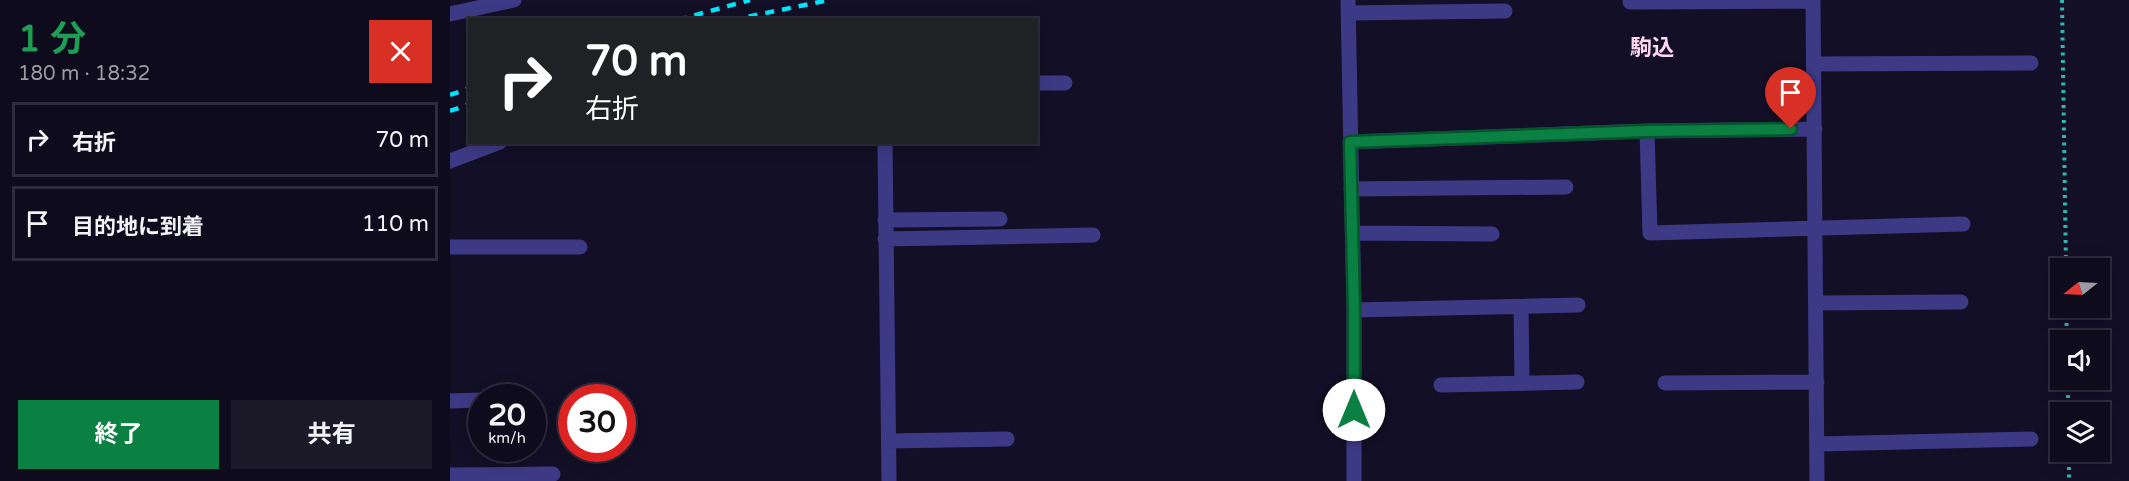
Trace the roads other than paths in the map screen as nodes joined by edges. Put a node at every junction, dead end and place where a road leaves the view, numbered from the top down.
1 (506, 1) edge
2 (1813, 1) edge
3 (1630, 2) dead end
4 (1348, 6) edge
5 (1505, 11) dead end
6 (450, 14) edge
7 (2031, 63) dead end
8 (1814, 64) junction
9 (1065, 82) dead end
10 (1038, 83) edge
11 (1815, 129) junction
12 (1647, 131) junction
13 (1350, 142) junction
14 (495, 144) edge
15 (885, 144) edge
16 (450, 161) edge
17 (1566, 187) dead end
18 (1351, 189) junction
19 (1000, 219) dead end
20 (885, 220) junction
21 (1963, 224) dead end
22 (1815, 228) junction
23 (1353, 233) junction
24 (1492, 234) dead end
25 (1092, 235) dead end
26 (885, 239) junction
27 (450, 247) edge
28 (580, 248) dead end
29 (1961, 302) dead end
30 (1816, 303) junction
31 (1578, 305) dead end
32 (1521, 307) junction
33 (1354, 310) junction
34 (1577, 382) dead end
35 (1817, 382) junction
36 (1522, 383) junction
37 (1665, 383) dead end
38 (1441, 385) dead end
39 (468, 400) edge
40 (450, 401) edge
41 (1007, 439) dead end
42 (2031, 439) dead end
43 (889, 441) junction
44 (1817, 444) junction
45 (553, 474) dead end
46 (450, 475) edge
47 (889, 481) edge
48 (1354, 481) edge
49 (1818, 481) edge

1 - 6 street
2 - 3 street
2 - 8 street
4 - 5 street
4 - 13 street
7 - 8 street
8 - 11 street
9 - 10 street
11 - 12 street
11 - 22 street
12 - 13 street
12 - 22 street
13 - 18 street
14 - 16 street
15 - 20 street
17 - 18 street
18 - 23 street
19 - 20 street
20 - 26 street
21 - 22 street
22 - 30 street
23 - 24 street
23 - 33 street
25 - 26 street
26 - 43 street
27 - 28 street
29 - 30 street
30 - 35 street
31 - 32 street
32 - 33 street
32 - 36 street
33 - 48 street
34 - 36 street
35 - 37 street
35 - 44 street
36 - 38 street
39 - 40 street
41 - 43 street
42 - 44 street
43 - 47 street
44 - 49 street
45 - 46 street

